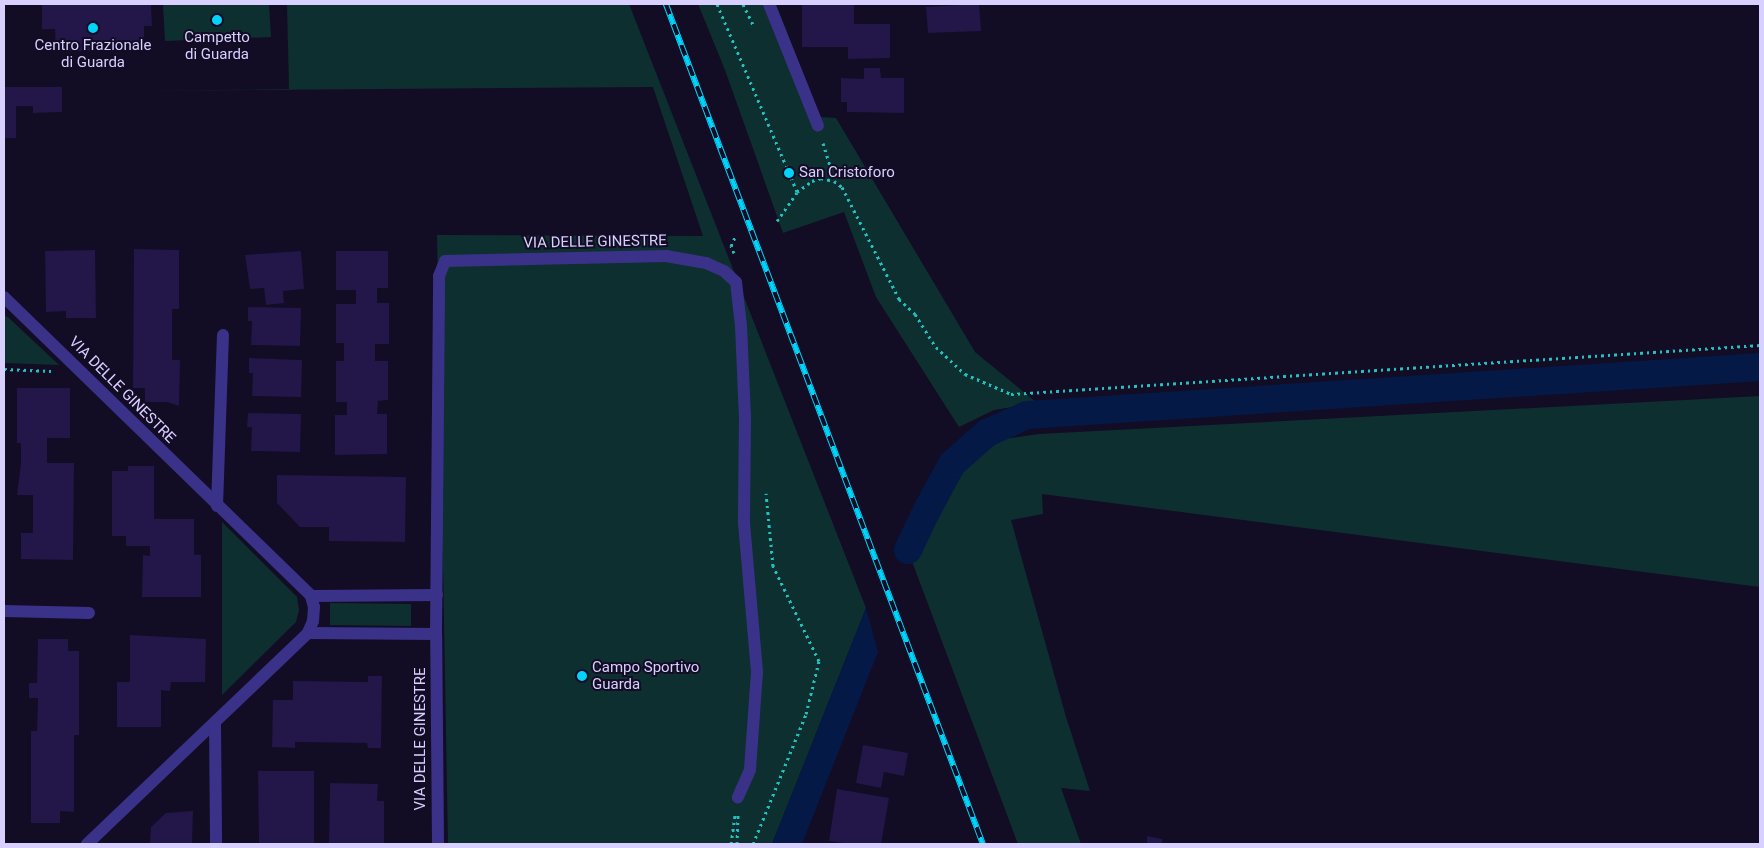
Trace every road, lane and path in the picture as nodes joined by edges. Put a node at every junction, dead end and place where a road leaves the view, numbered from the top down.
1 (717, 4) edge
2 (769, 4) edge
3 (818, 126) joint
4 (834, 181) junction
5 (797, 192) junction
6 (777, 221) dead end
7 (4, 297) edge
8 (223, 335) dead end
9 (1760, 346) edge
10 (4, 369) edge
11 (59, 372) dead end
12 (766, 491) dead end
13 (217, 506) junction
14 (437, 595) junction
15 (310, 596) junction
16 (4, 612) edge
17 (89, 614) dead end
18 (308, 633) junction
19 (436, 634) junction
20 (215, 724) junction
21 (738, 796) junction
22 (87, 844) edge
23 (216, 844) edge
24 (438, 844) edge
25 (731, 844) edge
26 (737, 844) edge
27 (752, 844) edge

1 - 5 path
2 - 3 street
3 - 4 path
4 - 5 path
4 - 9 path
5 - 6 path
7 - 13 street, VIA DELLE GINESTRE
8 - 13 street
10 - 11 path
12 - 27 path
13 - 15 street, VIA DELLE GINESTRE
14 - 15 street
14 - 19 street, VIA DELLE GINESTRE
14 - 21 street, VIA DELLE GINESTRE
15 - 18 street
16 - 17 street
18 - 19 street
18 - 20 street
19 - 24 street, VIA DELLE GINESTRE
20 - 22 street
20 - 23 street
21 - 25 path
21 - 26 path

